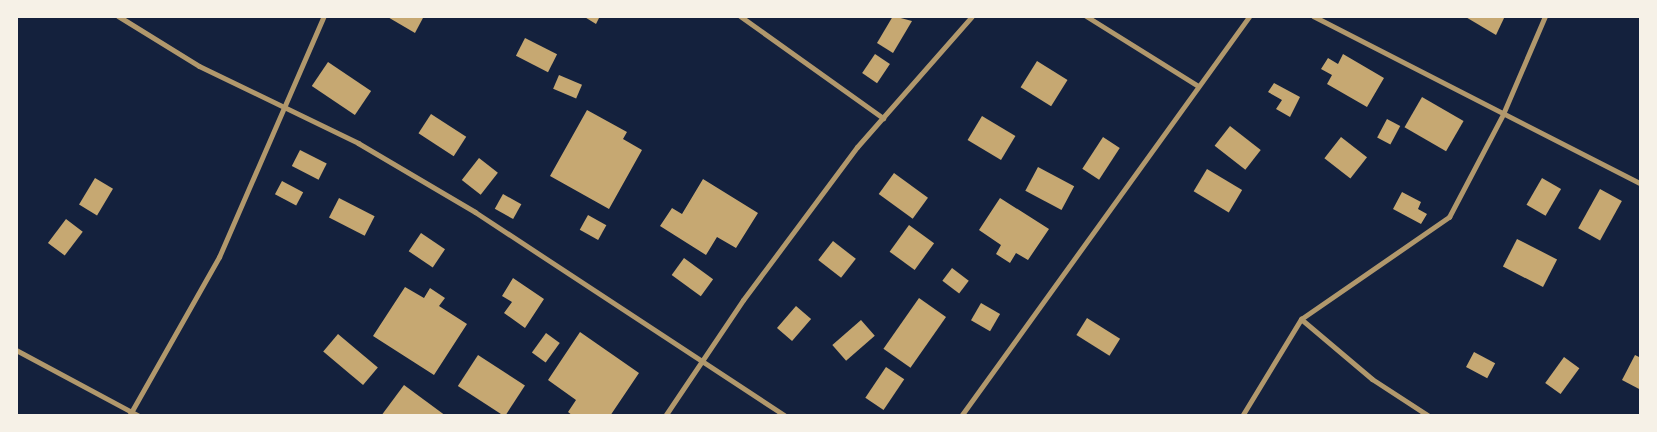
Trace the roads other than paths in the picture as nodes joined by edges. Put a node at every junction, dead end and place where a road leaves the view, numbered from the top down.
1 (118, 16) edge
2 (324, 16) edge
3 (740, 16) edge
4 (972, 16) edge
5 (1086, 16) edge
6 (1250, 16) edge
7 (1313, 16) edge
8 (1545, 16) edge
9 (1198, 86) junction
10 (281, 109) junction
11 (1503, 114) junction
12 (883, 118) junction
13 (1641, 184) edge
14 (1301, 319) junction
15 (16, 350) edge
16 (704, 358) junction
17 (130, 414) edge
18 (139, 416) edge
19 (665, 416) edge
20 (786, 416) edge
21 (961, 416) edge
22 (1242, 416) edge
23 (1429, 416) edge

1 - 10 street
2 - 10 street
3 - 12 street
4 - 12 street
5 - 9 street
6 - 9 street
7 - 11 street
8 - 11 street
9 - 21 street
10 - 16 street
10 - 17 street
11 - 13 street
11 - 14 street
12 - 16 street
14 - 22 street
14 - 23 street
15 - 17 street
16 - 19 street
16 - 20 street
17 - 18 street

